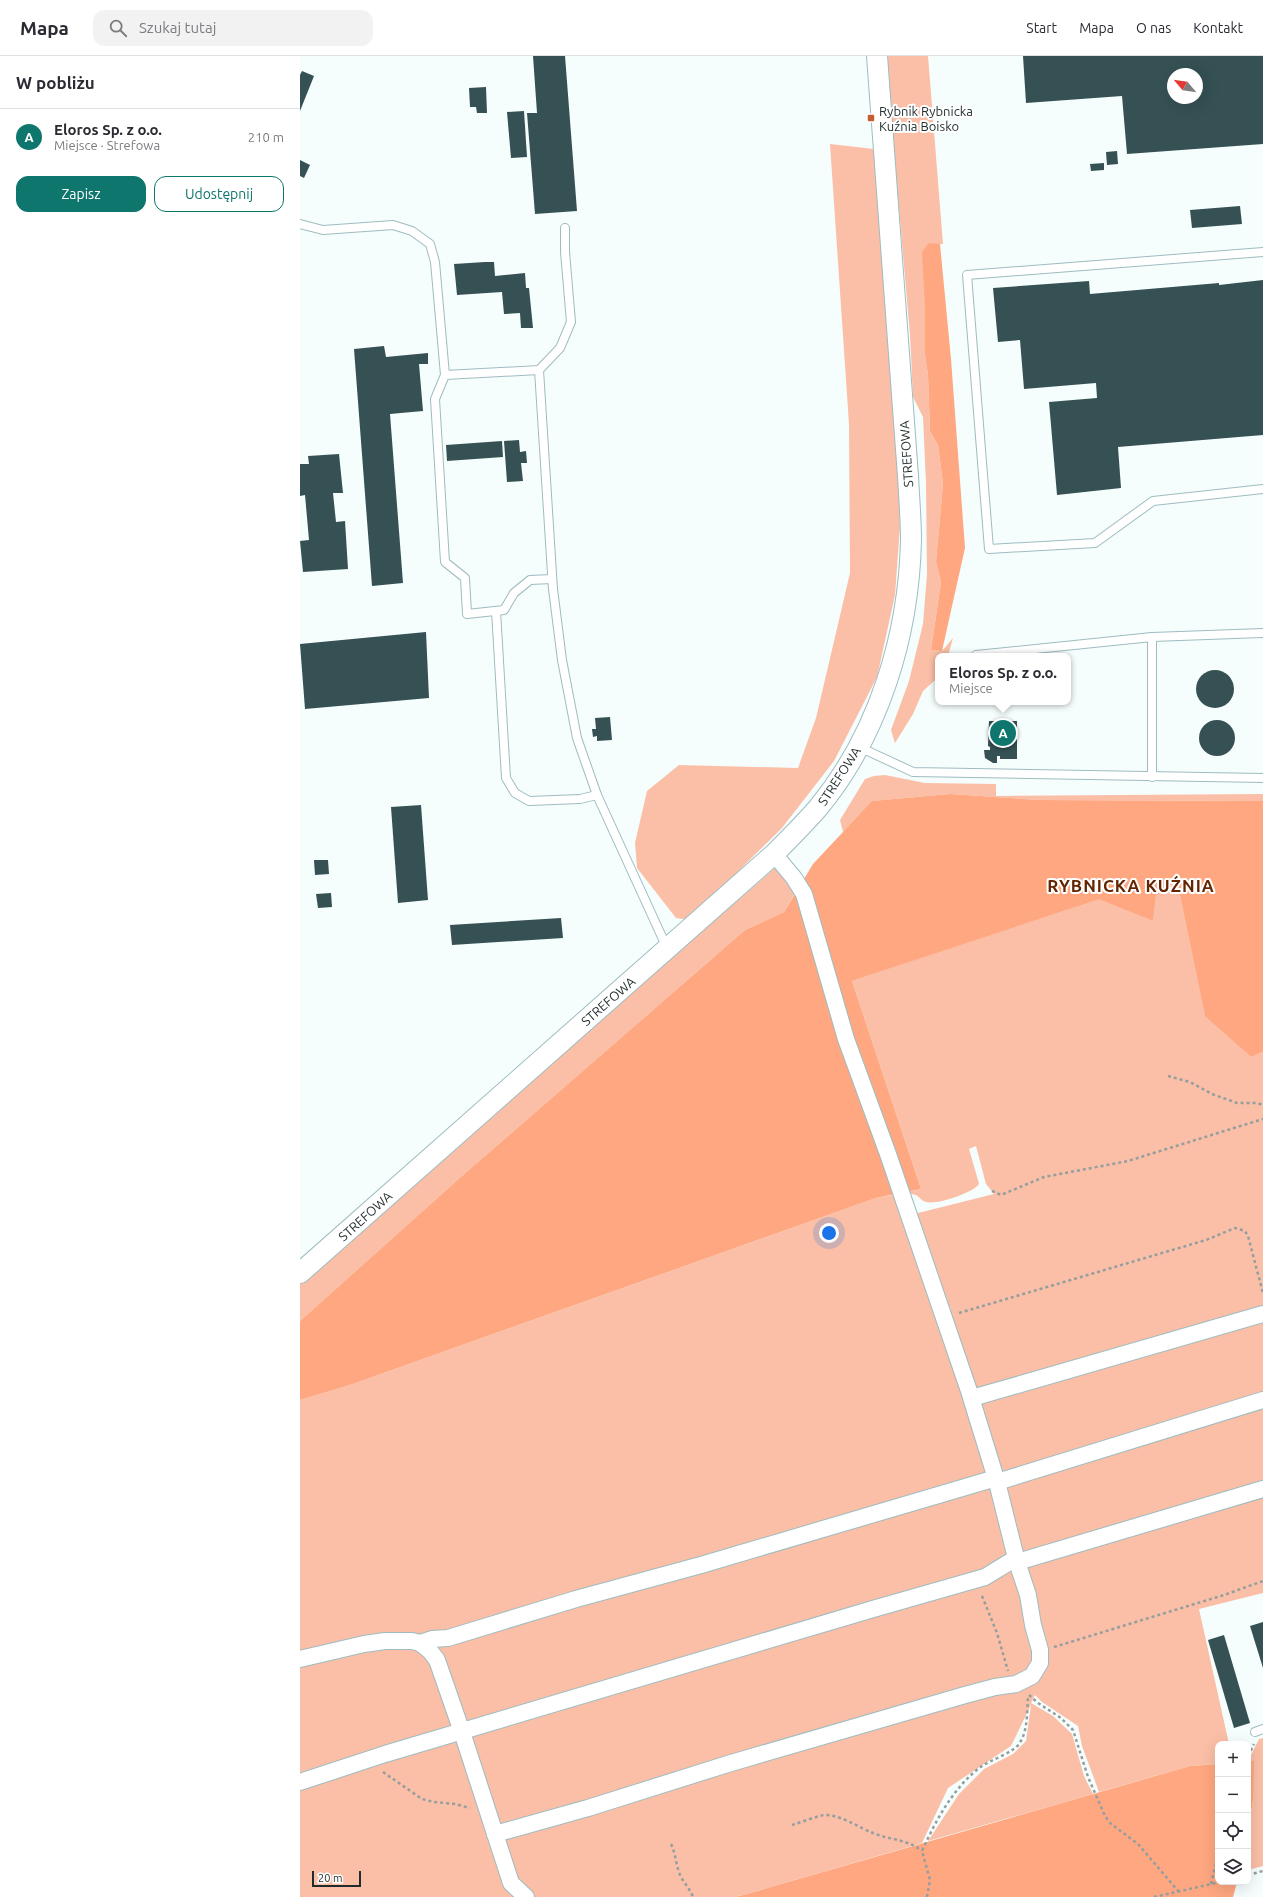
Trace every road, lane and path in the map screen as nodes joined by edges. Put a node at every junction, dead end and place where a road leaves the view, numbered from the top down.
1 (877, 56) edge
2 (300, 224) edge
3 (565, 228) dead end
4 (1263, 252) edge
5 (539, 370) junction
6 (445, 375) junction
7 (1263, 489) edge
8 (552, 579) junction
9 (496, 611) junction
10 (1263, 633) edge
11 (1152, 637) junction
12 (996, 653) edge
13 (859, 746) junction
14 (1152, 777) junction
15 (1263, 778) edge
16 (597, 795) junction
17 (774, 854) junction
18 (667, 949) junction
19 (1168, 1076) dead end
20 (1263, 1104) edge
21 (1263, 1119) edge
22 (992, 1191) dead end
23 (300, 1273) edge
24 (1263, 1293) edge
25 (1263, 1314) edge
26 (942, 1315) junction
27 (972, 1398) junction
28 (1263, 1400) edge
29 (996, 1480) junction
30 (1263, 1489) edge
31 (1017, 1560) junction
32 (1263, 1581) edge
33 (982, 1596) dead end
34 (420, 1643) junction
35 (1040, 1650) junction
36 (300, 1659) edge
37 (1016, 1684) junction
38 (1028, 1700) dead end
39 (462, 1732) junction
40 (373, 1758) junction
41 (300, 1782) edge
42 (472, 1809) dead end
43 (792, 1824) dead end
44 (495, 1834) junction
45 (671, 1844) dead end
46 (922, 1850) junction
47 (1215, 1867) edge
48 (1263, 1871) edge
49 (1251, 1874) edge
50 (1215, 1883) edge
51 (1211, 1884) junction
52 (1179, 1892) junction
53 (526, 1897) edge
54 (692, 1897) edge
55 (927, 1897) edge
56 (1154, 1897) edge

1 - 13 street, STREFOWA
2 - 6 lane
3 - 5 lane
4 - 7 lane
5 - 6 lane
5 - 8 lane
6 - 9 lane
8 - 9 lane
8 - 16 lane
9 - 16 lane
10 - 11 lane
11 - 12 lane
11 - 14 lane
13 - 14 lane
13 - 17 street, STREFOWA
14 - 15 lane
16 - 18 lane
17 - 18 street, STREFOWA
17 - 26 street
18 - 23 street, STREFOWA
19 - 20 path
21 - 22 path
24 - 26 path
25 - 27 street
26 - 27 street
27 - 29 street
28 - 29 street
29 - 31 street
29 - 34 street
30 - 31 street
31 - 35 street
31 - 39 street
32 - 35 path
33 - 37 path
34 - 36 street
34 - 39 street
35 - 37 street
37 - 44 street
37 - 52 path
38 - 46 path
39 - 40 street
39 - 44 street
40 - 41 street
40 - 42 path
43 - 46 path
44 - 53 street
45 - 54 path
46 - 55 path
47 - 51 path
48 - 49 path
50 - 51 path
51 - 52 path
52 - 56 path

